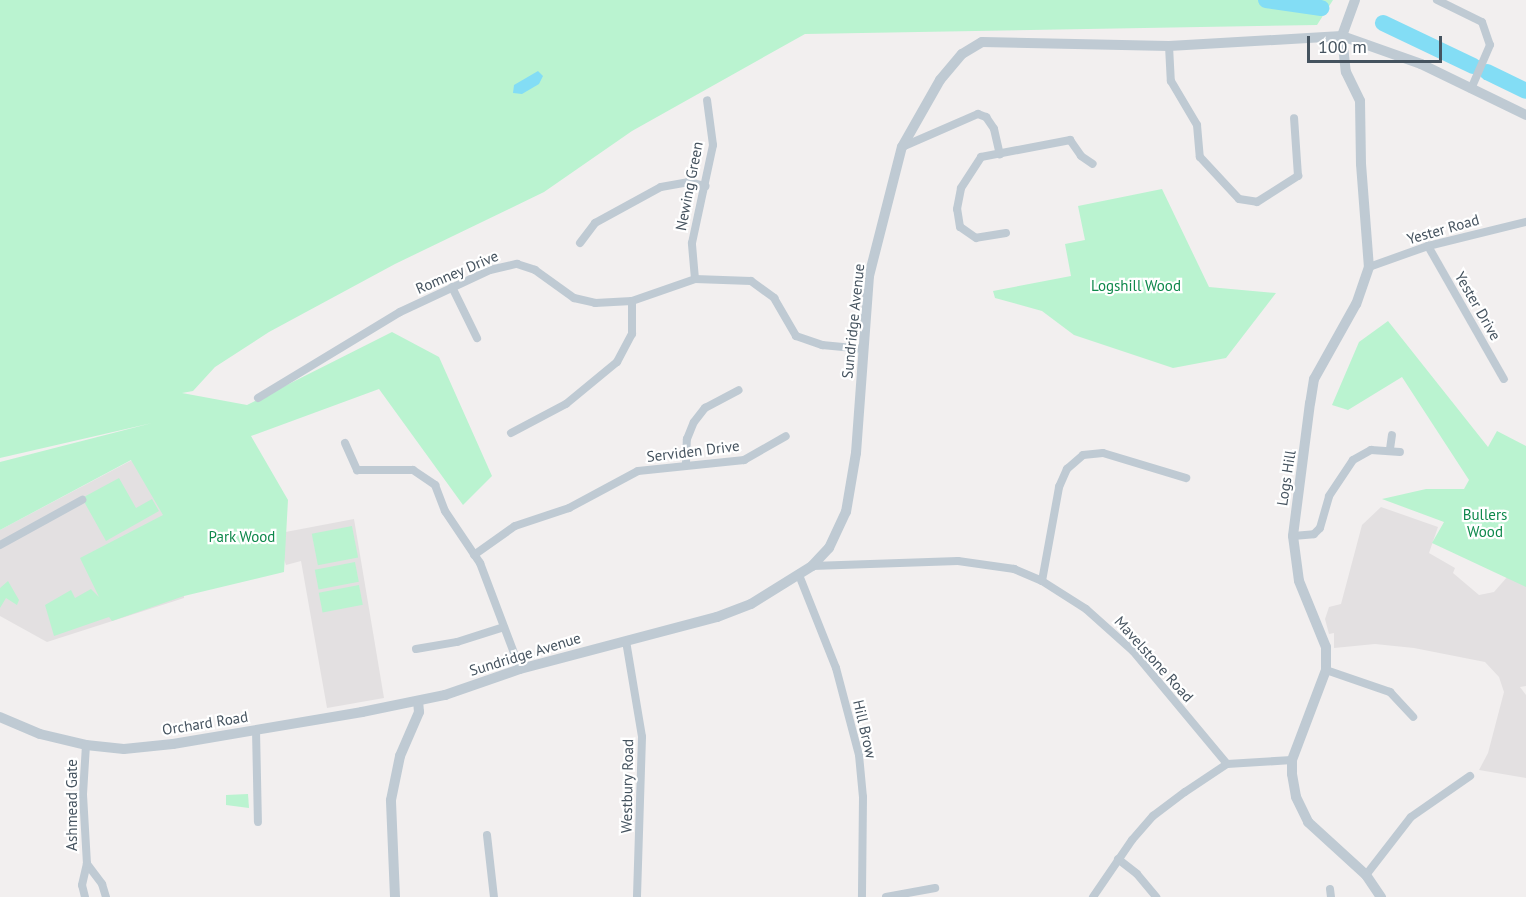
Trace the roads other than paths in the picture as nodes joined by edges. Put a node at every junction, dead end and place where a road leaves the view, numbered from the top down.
1 (1355, 0) edge
2 (1437, 0) edge
3 (1342, 36) junction
4 (1169, 46) junction
5 (1471, 89) junction
6 (707, 100) dead end
7 (1526, 115) edge
8 (1294, 118) dead end
9 (902, 147) junction
10 (1000, 154) junction
11 (1093, 164) dead end
12 (706, 186) junction
13 (1526, 222) edge
14 (1006, 233) dead end
15 (580, 243) dead end
16 (1428, 246) junction
17 (1369, 267) junction
18 (695, 279) junction
19 (452, 287) junction
20 (632, 301) junction
21 (477, 338) dead end
22 (864, 349) junction
23 (1504, 379) dead end
24 (739, 390) dead end
25 (258, 398) dead end
26 (511, 433) dead end
27 (1392, 435) dead end
28 (786, 436) dead end
29 (345, 443) dead end
30 (1390, 449) junction
31 (1400, 452) dead end
32 (686, 464) junction
33 (1186, 478) dead end
34 (82, 500) dead end
35 (1293, 536) junction
36 (0, 545) edge
37 (829, 548) junction
38 (474, 555) junction
39 (838, 566) junction
40 (812, 567) junction
41 (799, 575) junction
42 (1042, 581) junction
43 (504, 627) junction
44 (626, 641) junction
45 (416, 649) dead end
46 (520, 669) junction
47 (1326, 670) junction
48 (418, 701) junction
49 (0, 717) edge
50 (1413, 717) dead end
51 (256, 730) junction
52 (86, 745) junction
53 (1292, 760) junction
54 (1227, 764) junction
55 (1470, 776) dead end
56 (258, 822) dead end
57 (487, 835) dead end
58 (1118, 859) junction
59 (87, 864) junction
60 (1366, 875) junction
61 (935, 888) dead end
62 (1375, 895) edge
63 (86, 897) edge
64 (106, 897) edge
65 (395, 897) edge
66 (494, 897) edge
67 (637, 897) edge
68 (862, 897) edge
69 (886, 897) edge
70 (1093, 897) edge
71 (1156, 897) edge

1 - 3 street
2 - 5 street
3 - 4 street, Sundridge Avenue
3 - 5 street, Sundridge Avenue
3 - 17 street, Logs Hill
4 - 8 street
4 - 9 street, Sundridge Avenue
5 - 7 street, Sundridge Avenue
6 - 12 street, Newing Green
9 - 10 street
9 - 22 street, Sundridge Avenue
10 - 11 street
10 - 14 street
12 - 15 street
12 - 18 street, Newing Green
13 - 16 street, Yester Road
16 - 17 street, Yester Road
16 - 23 street, Yester Drive
17 - 35 street, Logs Hill
18 - 20 street, Romney Drive
18 - 22 street, Romney Drive
19 - 20 street, Romney Drive
19 - 21 street
19 - 25 street, Romney Drive
20 - 26 street
22 - 37 street, Sundridge Avenue
24 - 32 street
27 - 30 street
28 - 32 street, Serviden Drive
29 - 38 street
30 - 31 street
30 - 35 street
32 - 38 street, Serviden Drive
33 - 42 street
34 - 36 street
35 - 47 street, Logs Hill
37 - 39 street
37 - 40 street, Sundridge Avenue
38 - 43 street
39 - 40 street, Mavelstone Road
39 - 42 street, Mavelstone Road
40 - 41 street, Sundridge Avenue
41 - 44 street, Sundridge Avenue
41 - 68 street, Hill Brow
42 - 54 street, Mavelstone Road
43 - 45 street
43 - 46 street
44 - 46 street, Sundridge Avenue
44 - 67 street, Westbury Road
46 - 48 street, Sundridge Avenue
47 - 50 street
47 - 53 street, Logs Hill
48 - 51 street, Orchard Road
48 - 65 street
49 - 52 street, Orchard Road
51 - 52 street, Orchard Road
51 - 56 street
52 - 59 street, Ashmead Gate
53 - 54 street
53 - 60 street, Logs Hill
54 - 58 street
55 - 60 street
57 - 66 street
58 - 70 street
58 - 71 street
59 - 63 street, Ashmead Gate
59 - 64 street, Ashmead Gate
60 - 62 street, Logs Hill
61 - 69 street

